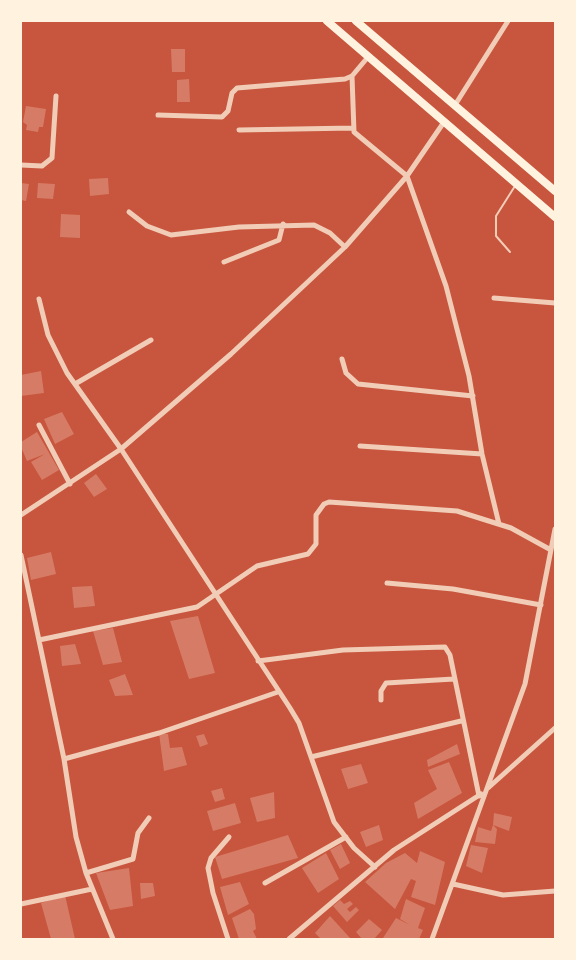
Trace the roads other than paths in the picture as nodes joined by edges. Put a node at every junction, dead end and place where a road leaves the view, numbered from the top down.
1 (327, 21) edge
2 (356, 21) edge
3 (508, 21) edge
4 (364, 24) edge
5 (368, 57) junction
6 (352, 76) junction
7 (56, 96) dead end
8 (455, 105) junction
9 (158, 115) dead end
10 (444, 122) junction
11 (352, 128) junction
12 (239, 130) dead end
13 (21, 165) edge
14 (407, 176) junction
15 (516, 184) junction
16 (555, 190) edge
17 (129, 212) dead end
18 (555, 217) edge
19 (283, 224) junction
20 (345, 247) junction
21 (510, 252) dead end
22 (224, 262) dead end
23 (494, 298) dead end
24 (39, 299) dead end
25 (555, 303) edge
26 (151, 340) dead end
27 (342, 359) dead end
28 (75, 384) junction
29 (473, 396) junction
30 (39, 425) dead end
31 (360, 446) dead end
32 (121, 449) junction
33 (482, 454) junction
34 (70, 484) junction
35 (21, 515) edge
36 (499, 524) junction
37 (555, 529) edge
38 (551, 550) junction
39 (21, 555) edge
40 (387, 584) dead end
41 (215, 594) junction
42 (541, 605) junction
43 (39, 640) junction
44 (258, 661) junction
45 (454, 679) junction
46 (278, 692) junction
47 (381, 700) dead end
48 (461, 721) junction
49 (555, 728) edge
50 (545, 735) junction
51 (555, 738) edge
52 (311, 757) junction
53 (64, 759) junction
54 (485, 790) junction
55 (479, 796) junction
56 (149, 818) dead end
57 (229, 837) dead end
58 (345, 837) junction
59 (375, 867) junction
60 (86, 873) junction
61 (265, 883) dead end
62 (453, 884) junction
63 (92, 889) junction
64 (555, 891) edge
65 (21, 904) edge
66 (112, 939) edge
67 (228, 939) edge
68 (289, 939) edge
69 (432, 939) edge

1 - 5 main road
2 - 4 main road
3 - 8 street
4 - 8 main road
5 - 6 street
5 - 10 main road
6 - 9 street
6 - 11 street
7 - 13 street
8 - 16 main road
10 - 14 street
10 - 15 main road
11 - 12 street
11 - 14 street
14 - 20 street
14 - 29 street
15 - 18 main road
15 - 21 lane
17 - 19 street
19 - 20 street
19 - 22 street
20 - 32 street
23 - 25 street
24 - 28 street
26 - 28 street
27 - 29 street
28 - 32 street
29 - 33 street
30 - 34 street
31 - 33 street
32 - 34 street
32 - 41 street
33 - 36 street
34 - 35 street
36 - 38 street
36 - 41 street
37 - 38 street
38 - 42 street
39 - 43 street
40 - 42 street
41 - 43 street
41 - 44 street
42 - 54 street
43 - 53 street
44 - 45 street
44 - 46 street
45 - 47 street
45 - 48 street
46 - 52 street
46 - 53 street
48 - 52 street
48 - 55 street
49 - 50 street
50 - 51 street
50 - 54 street
52 - 58 street
53 - 60 street
54 - 55 street
54 - 62 street
55 - 59 street
56 - 60 street
57 - 67 street
58 - 59 street
58 - 61 street
59 - 68 street
60 - 63 street
62 - 64 street
62 - 69 street
63 - 65 street
63 - 66 street

